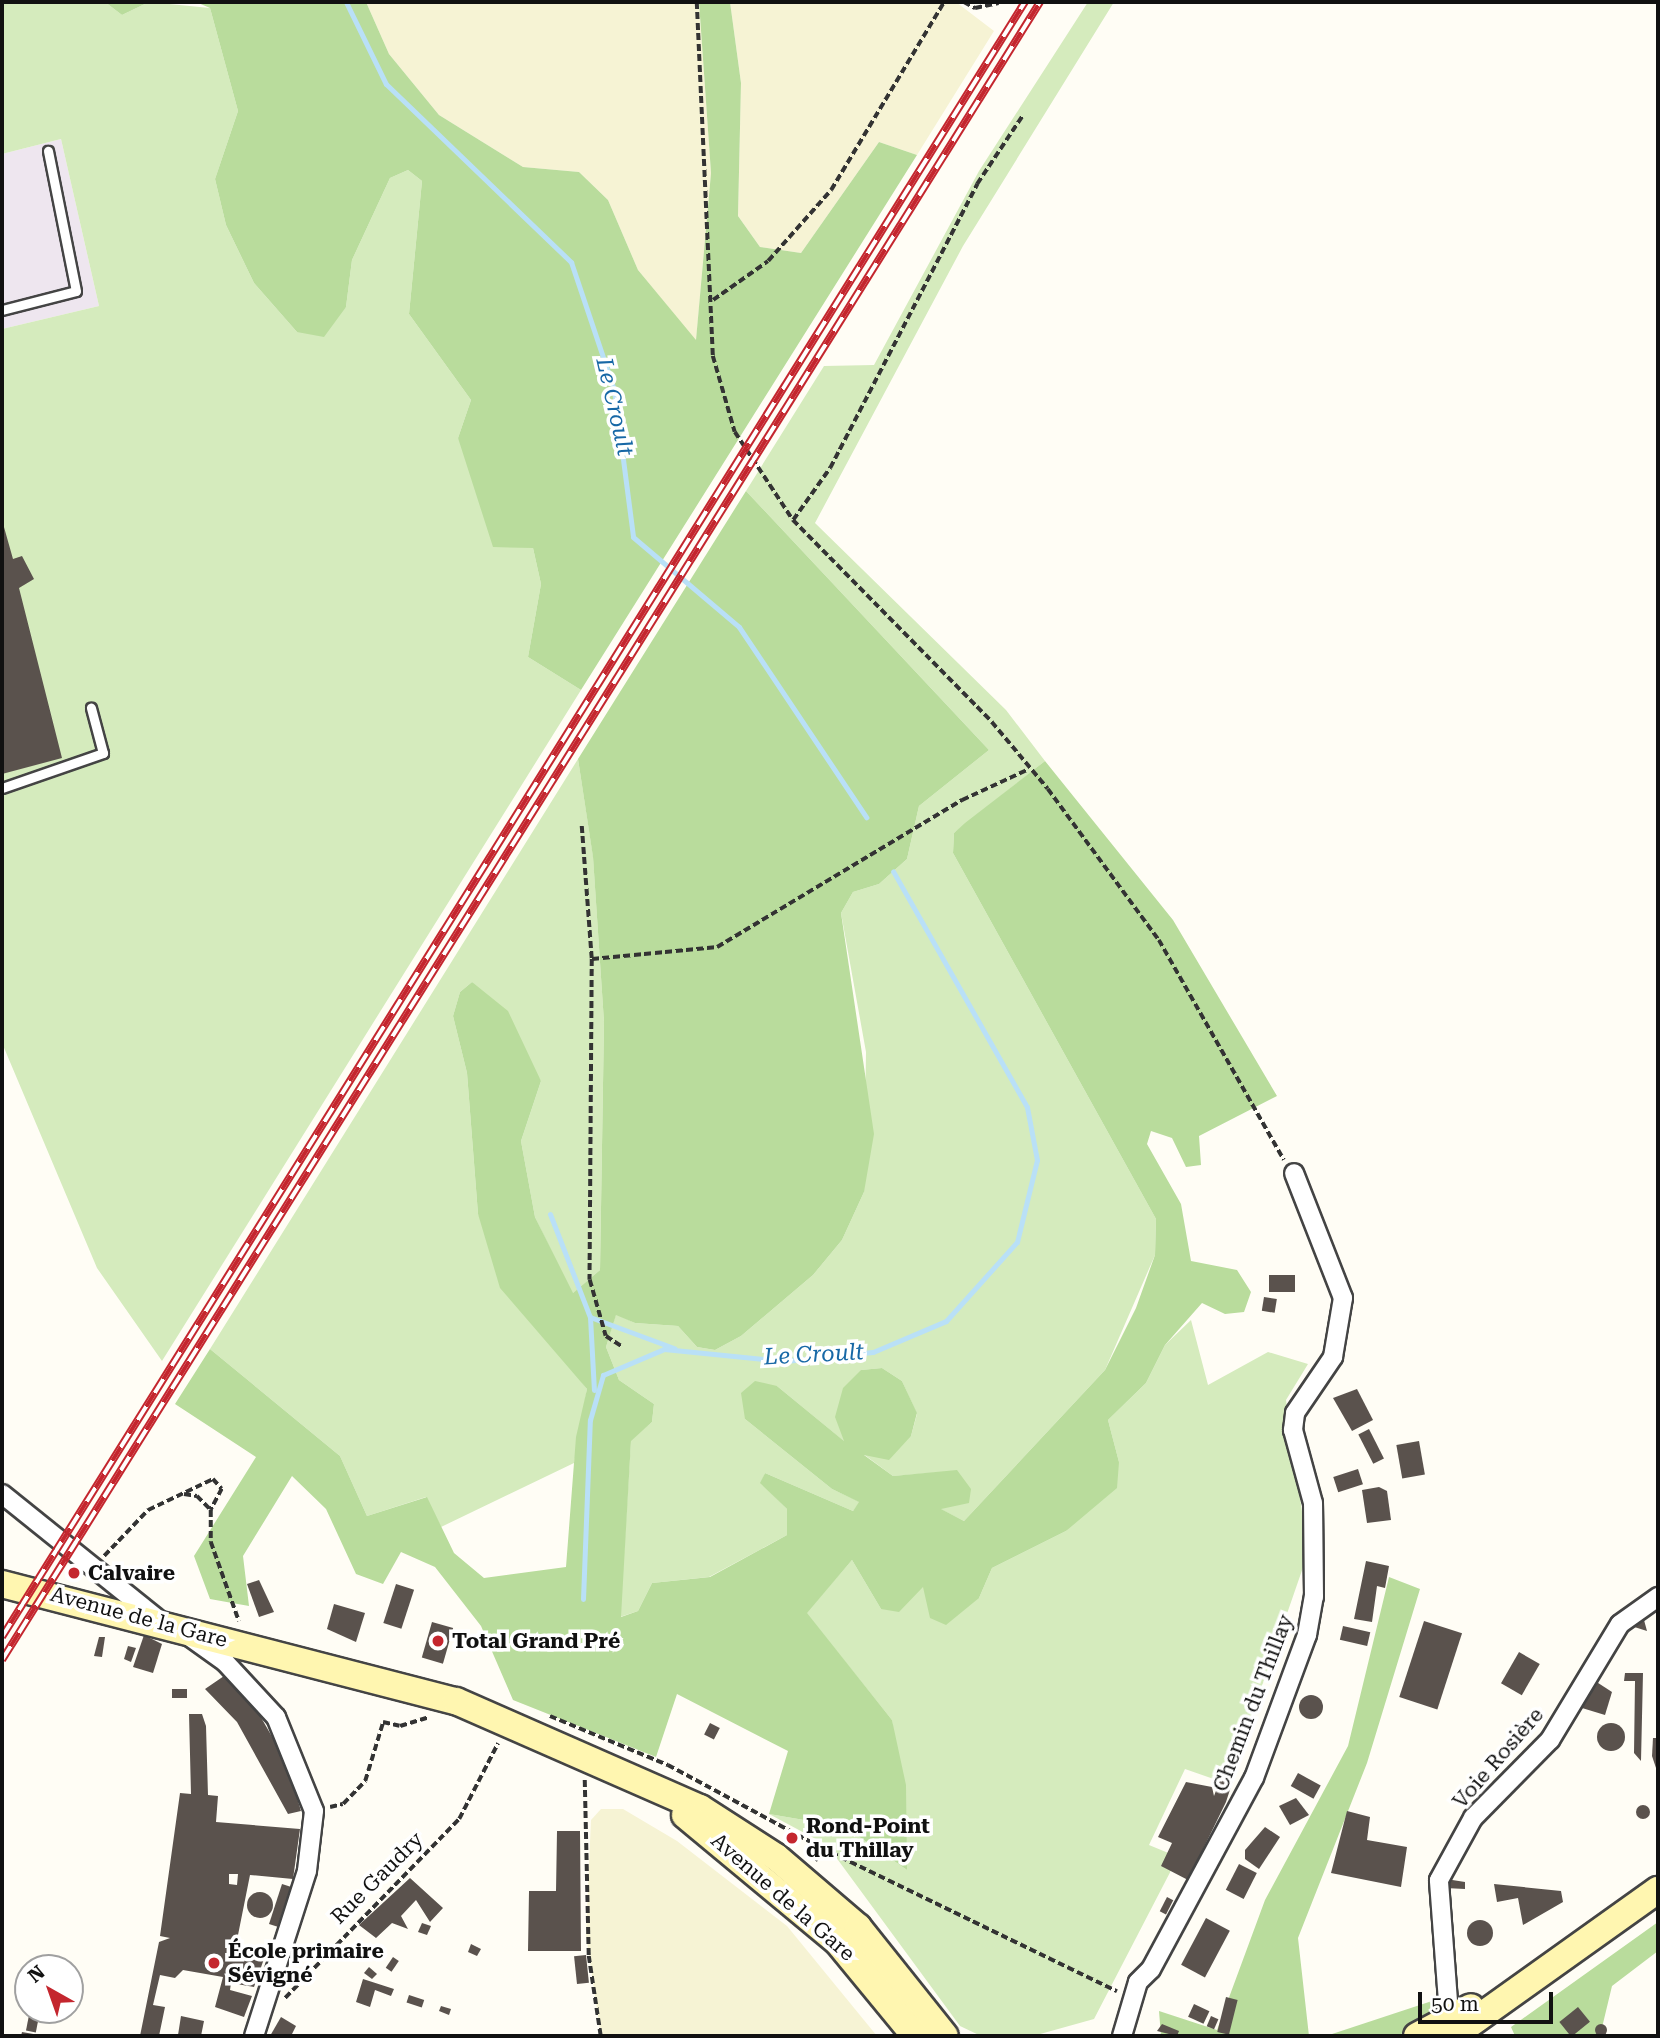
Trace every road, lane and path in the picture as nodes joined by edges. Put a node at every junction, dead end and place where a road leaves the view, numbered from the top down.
1 (697, 2) edge
2 (944, 2) edge
3 (964, 2) edge
4 (998, 4) dead end
5 (1023, 115) dead end
6 (48, 151) dead end
7 (713, 300) junction
8 (2, 310) edge
9 (793, 520) junction
10 (91, 708) dead end
11 (1027, 770) junction
12 (2, 788) edge
13 (582, 827) dead end
14 (592, 959) junction
15 (1294, 1173) joint
16 (623, 1347) dead end
17 (2, 1494) edge
18 (183, 1494) junction
19 (211, 1510) junction
20 (91, 1566) junction
21 (2, 1584) edge
22 (1658, 1597) edge
23 (167, 1623) junction
24 (243, 1625) dead end
25 (411, 1711) dead end
26 (540, 1712) dead end
27 (431, 1717) junction
28 (443, 1720) dead end
29 (489, 1733) dead end
30 (587, 1756) junction
31 (633, 1777) junction
32 (314, 1818) junction
33 (822, 1848) junction
34 (813, 1888) junction
35 (1658, 1890) edge
36 (1133, 1998) junction
37 (281, 2003) dead end
38 (1451, 2031) edge
39 (254, 2036) edge
40 (601, 2036) edge
41 (915, 2036) edge
42 (945, 2036) edge
43 (1122, 2036) edge
44 (1417, 2036) edge

1 - 7 path
2 - 7 path
3 - 4 path
5 - 9 path
6 - 8 lane
7 - 9 path
9 - 11 path
10 - 12 lane
11 - 14 path
11 - 15 path
13 - 14 path
14 - 16 path
15 - 36 street, Chemin du Thillay
17 - 20 street
18 - 19 path
18 - 19 path
18 - 20 path
19 - 24 path
20 - 23 street
21 - 23 main road, Avenue de la Gare
22 - 38 street, Voie Rosière
23 - 30 main road, Avenue de la Gare
23 - 32 street
25 - 27 path
26 - 33 path
27 - 28 path
27 - 32 path
29 - 37 path, Rue Gaudry
30 - 31 main road, Avenue de la Gare
30 - 40 path
31 - 34 main road, Avenue de la Gare
31 - 41 main road, Avenue de la Gare
32 - 39 street
33 - 34 path
33 - 36 path
34 - 42 main road, Avenue de la Gare
35 - 38 main road
36 - 43 street, Chemin du Thillay
38 - 44 main road

